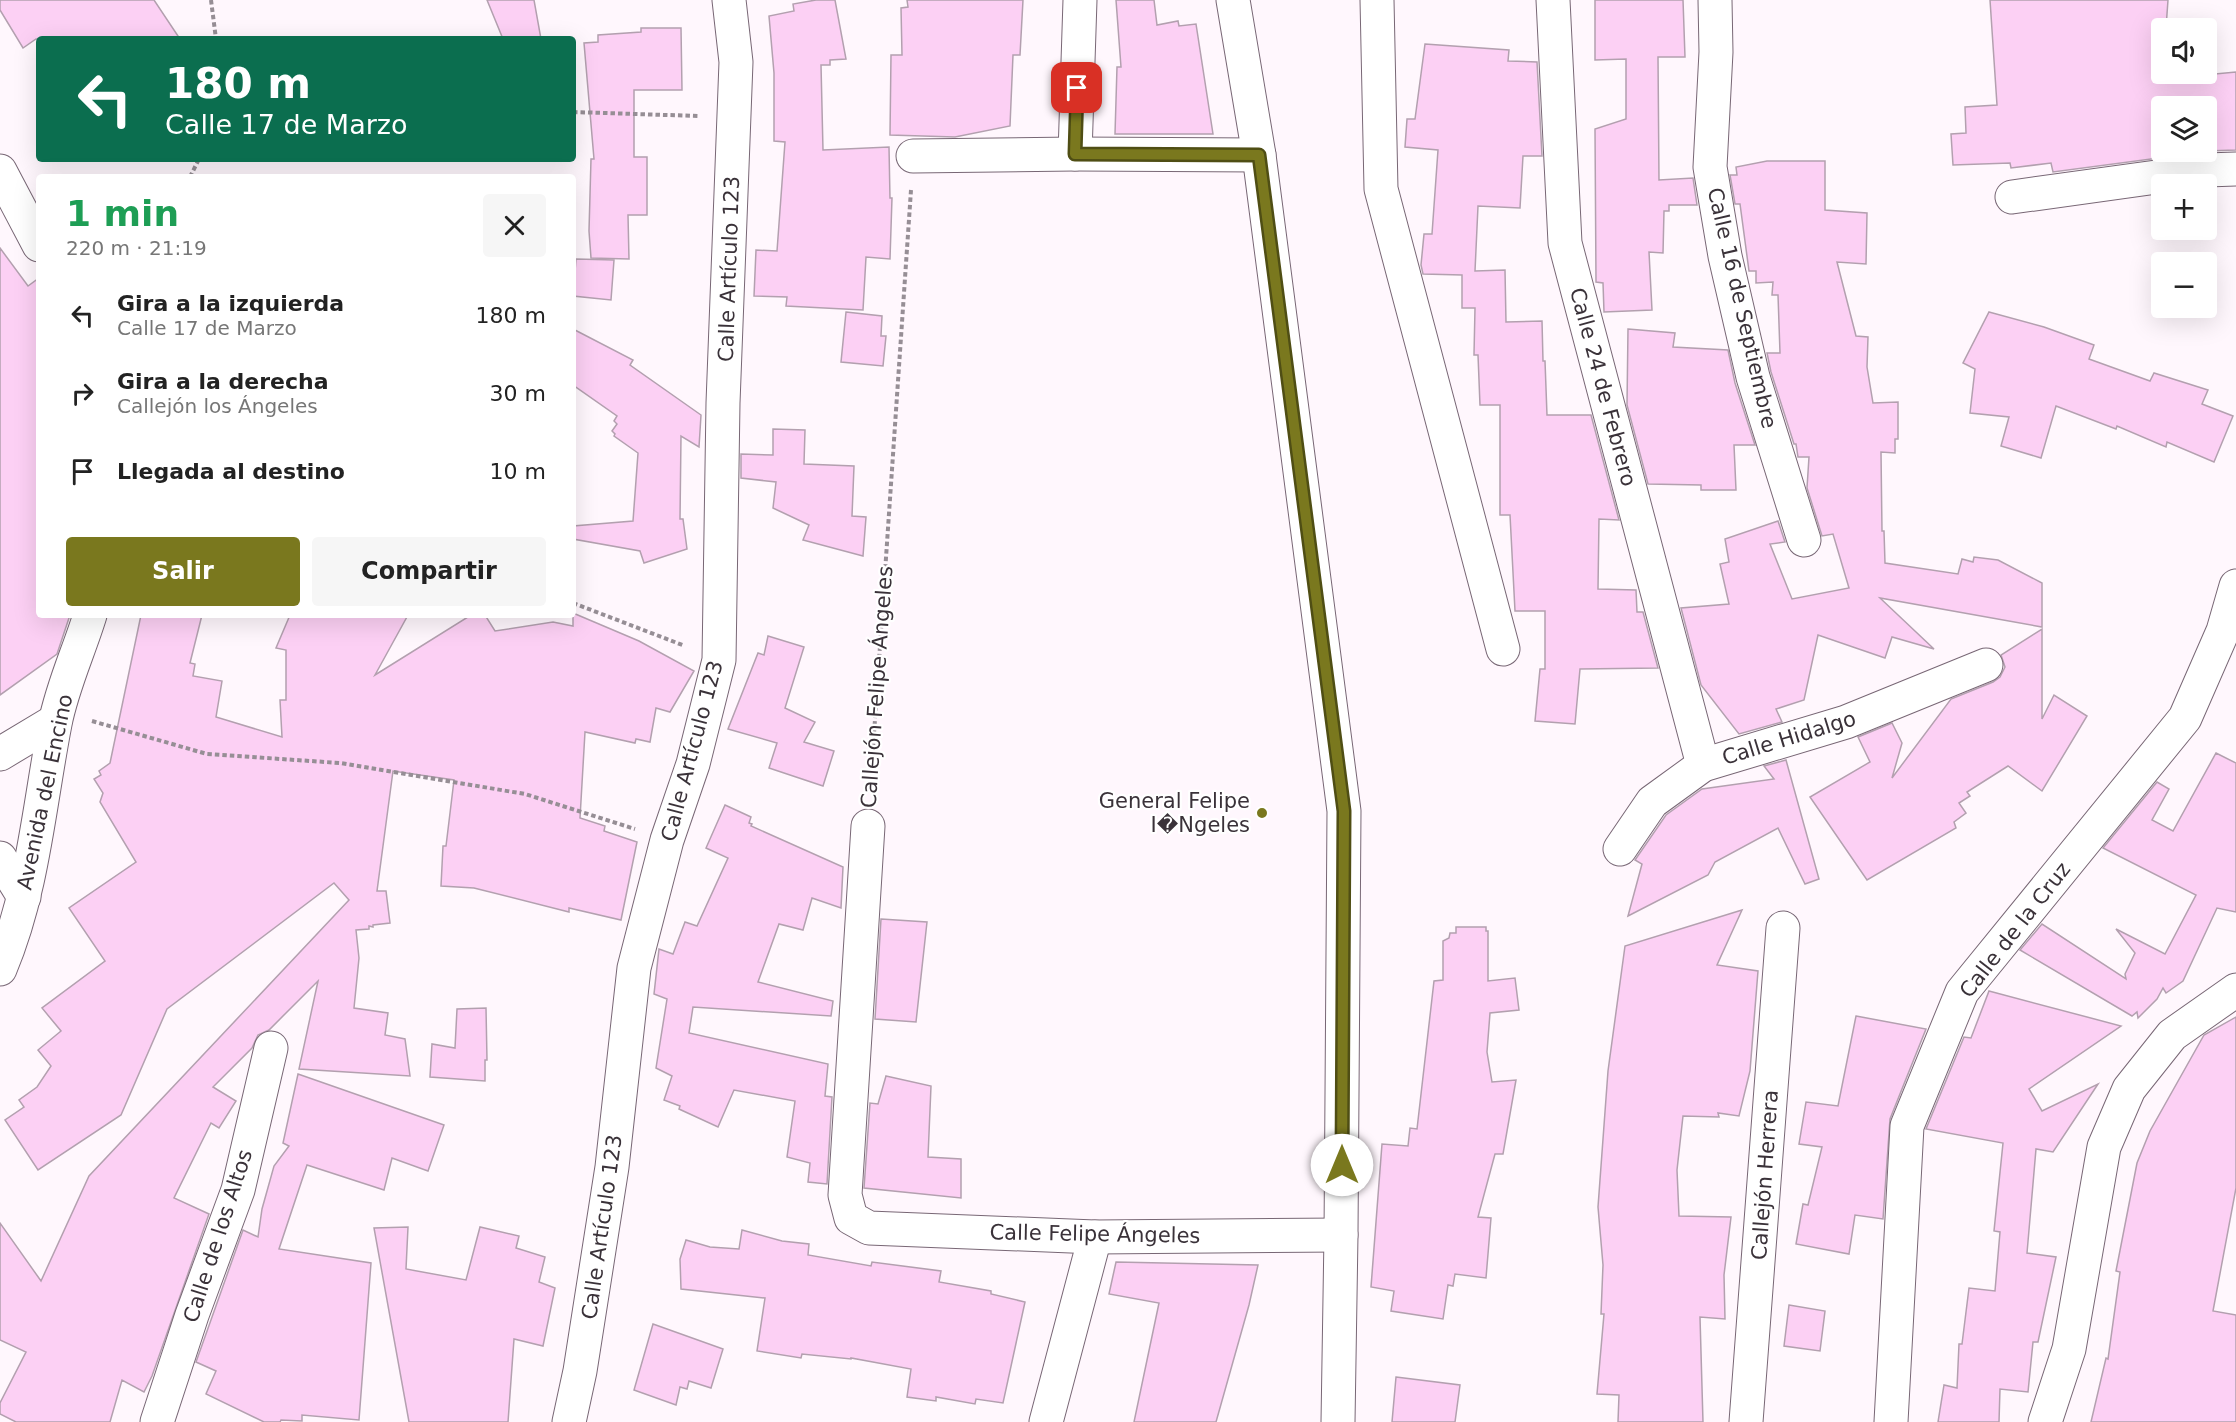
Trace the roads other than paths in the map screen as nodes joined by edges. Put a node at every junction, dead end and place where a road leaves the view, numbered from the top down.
1 (729, 0) edge
2 (1080, 0) edge
3 (1233, 0) edge
4 (1377, 0) edge
5 (1553, 0) edge
6 (1715, 0) edge
7 (1075, 154) junction
8 (1259, 155) junction
9 (914, 156) road end
10 (2236, 169) edge
11 (0, 171) edge
12 (2012, 197) dead end
13 (36, 239) edge
14 (1804, 540) dead end
15 (2236, 586) edge
16 (89, 618) edge
17 (1503, 649) dead end
18 (1986, 665) dead end
19 (57, 716) junction
20 (0, 754) edge
21 (1703, 765) junction
22 (868, 826) road end
23 (1620, 849) dead end
24 (0, 858) edge
25 (24, 897) junction
26 (1783, 928) dead end
27 (0, 969) edge
28 (2236, 990) edge
29 (271, 1048) dead end
30 (851, 1218) joint
31 (1341, 1235) junction
32 (1095, 1237) junction
33 (157, 1422) edge
34 (569, 1422) edge
35 (1046, 1422) edge
36 (1338, 1422) edge
37 (1746, 1422) edge
38 (1891, 1422) edge
39 (2045, 1422) edge

1 - 34 street, Calle Artículo 123
2 - 7 street
3 - 8 street
4 - 17 street
5 - 21 street, Calle 24 de Febrero
6 - 14 street, Calle 16 de Septiembre
7 - 8 street
7 - 9 street
8 - 31 street
10 - 12 street
11 - 13 street
15 - 38 street, Calle de la Cruz
16 - 19 street, Avenida del Encino
18 - 21 street, Calle Hidalgo
19 - 20 street
19 - 25 street, Avenida del Encino
21 - 23 street, Calle Hidalgo
22 - 30 street, Callejón Felipe Ángeles
24 - 25 street
25 - 27 street, Avenida del Encino
26 - 37 street, Callejón Herrera
28 - 39 street
29 - 33 street, Calle de los Altos
30 - 32 street, Calle Felipe Ángeles
31 - 32 street, Calle Felipe Ángeles
31 - 36 street
32 - 35 street

